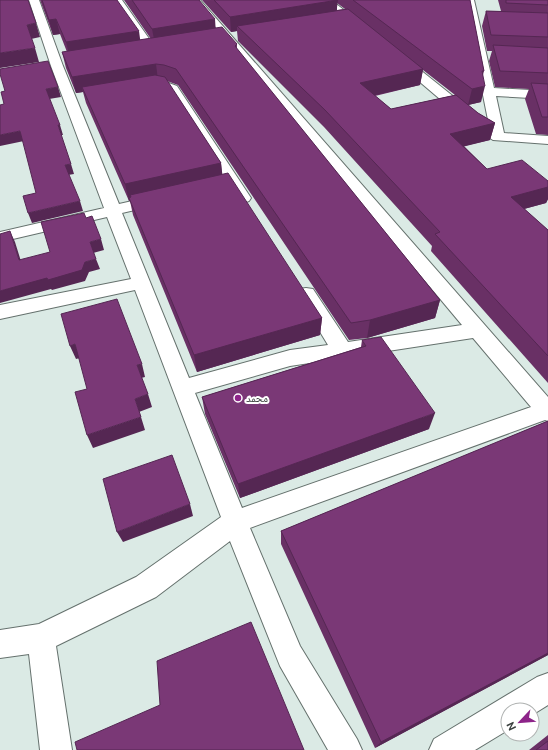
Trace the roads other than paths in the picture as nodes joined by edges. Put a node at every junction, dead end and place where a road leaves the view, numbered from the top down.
1 (34, 0) edge
2 (117, 0) edge
3 (195, 0) edge
4 (325, 0) edge
5 (469, 0) edge
6 (349, 18) junction
7 (334, 20) edge
8 (373, 37) edge
9 (391, 52) edge
10 (135, 53) edge
11 (481, 55) junction
12 (496, 56) edge
13 (128, 91) edge
14 (488, 92) junction
15 (548, 95) edge
16 (462, 111) junction
17 (493, 112) junction
18 (498, 137) junction
19 (548, 140) edge
20 (173, 197) edge
21 (251, 210) edge
22 (113, 211) junction
23 (0, 237) edge
24 (141, 283) junction
25 (299, 284) edge
26 (0, 312) edge
27 (476, 330) junction
28 (343, 351) junction
29 (182, 388) junction
30 (548, 411) edge
31 (235, 522) junction
32 (41, 638) junction
33 (0, 644) edge
34 (548, 688) edge
35 (525, 702) edge
36 (500, 717) edge
37 (56, 750) edge
38 (346, 750) edge
39 (445, 750) edge

1 - 22 street
2 - 10 street
3 - 27 street
4 - 6 street
5 - 11 street
6 - 7 street
6 - 8 street
9 - 16 street
11 - 12 street
11 - 14 street
13 - 21 street
14 - 15 street
14 - 17 street
16 - 17 street
16 - 18 street
17 - 18 street
18 - 19 street
20 - 22 street
22 - 23 street
22 - 24 street
24 - 26 street
24 - 29 street
25 - 28 street
27 - 28 street
27 - 30 street
28 - 29 street
29 - 31 street
30 - 31 street
31 - 32 street
31 - 38 street
32 - 33 street
32 - 37 street
34 - 35 street
36 - 39 street

